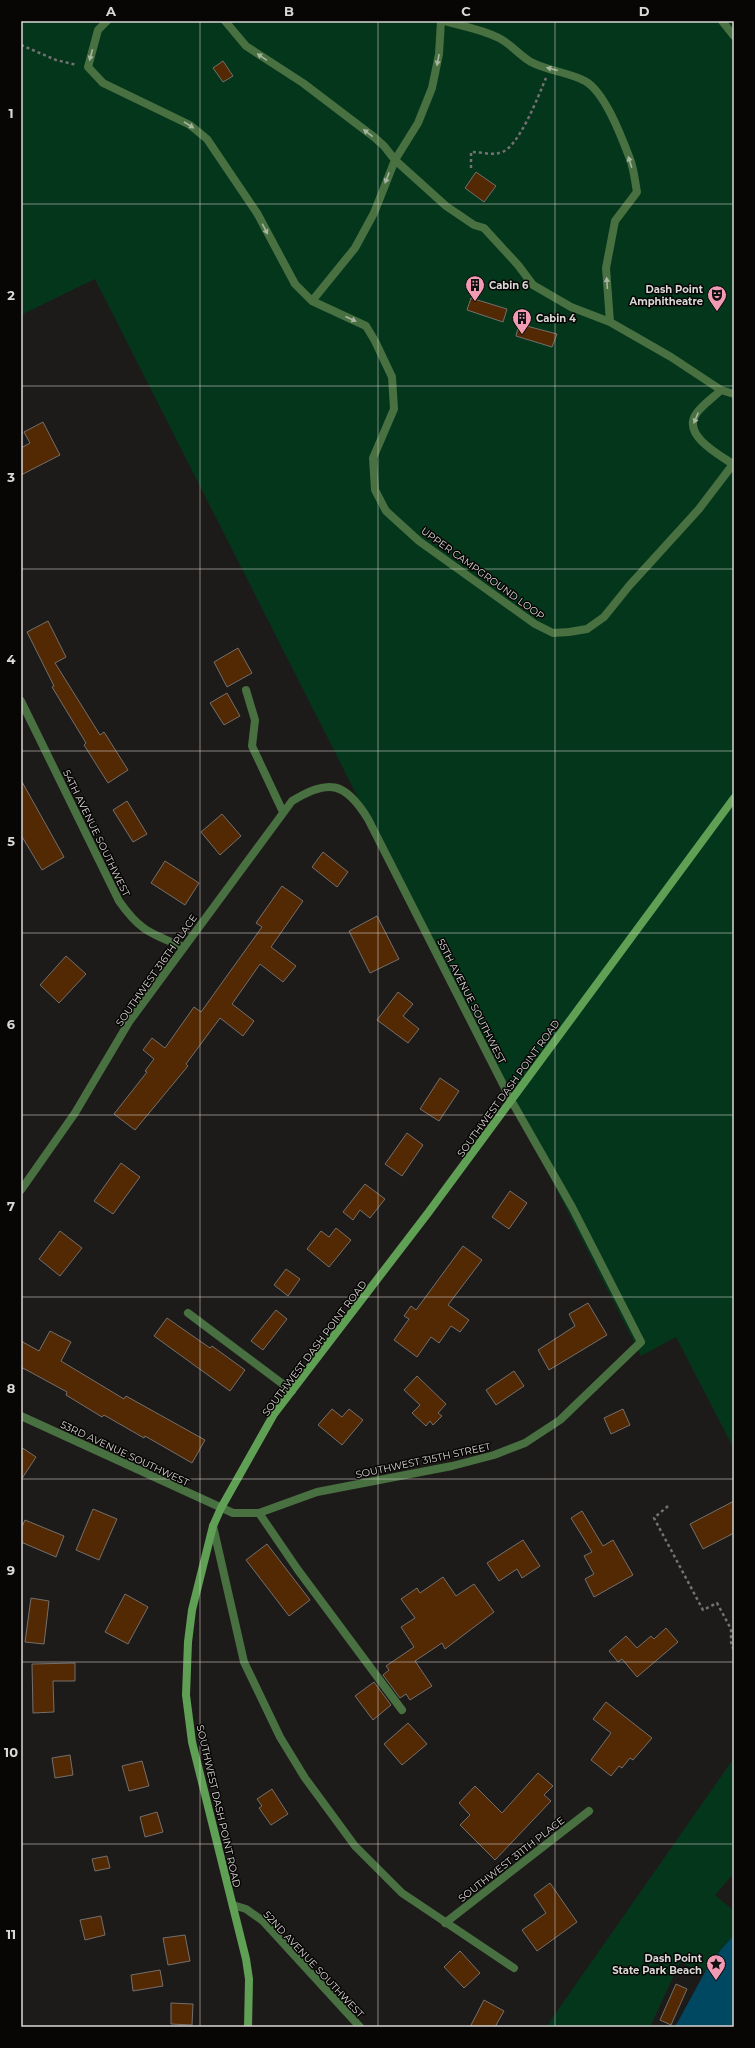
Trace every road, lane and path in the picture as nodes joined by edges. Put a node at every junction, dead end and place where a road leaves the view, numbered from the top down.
1 (107, 21) edge
2 (225, 21) edge
3 (443, 21) edge
4 (722, 21) edge
5 (734, 36) edge
6 (21, 45) edge
7 (88, 67) junction
8 (550, 68) junction
9 (395, 160) junction
10 (471, 168) dead end
11 (312, 301) junction
12 (610, 322) junction
13 (721, 390) junction
14 (734, 394) edge
15 (734, 463) edge
16 (246, 690) dead end
17 (21, 701) edge
18 (330, 786) joint
19 (734, 798) edge
20 (283, 812) junction
21 (183, 947) junction
22 (511, 1100) junction
23 (21, 1190) edge
24 (188, 1312) dead end
25 (641, 1342) joint
26 (292, 1391) junction
27 (21, 1416) edge
28 (668, 1506) dead end
29 (221, 1508) junction
30 (259, 1513) junction
31 (213, 1526) junction
32 (734, 1651) edge
33 (402, 1710) dead end
34 (589, 1811) dead end
35 (233, 1905) junction
36 (445, 1923) junction
37 (514, 1968) dead end
38 (248, 2027) edge
39 (360, 2027) edge

1 -> 7 street
9 -> 2 street
3 - 8 street
3 -> 9 street
4 - 5 street
6 - 7 path
7 -> 11 street, UPPER CAMPGROUND LOOP
8 - 10 path
12 -> 8 street
9 -> 11 street
9 - 12 street
11 -> 15 street, UPPER CAMPGROUND LOOP
12 - 13 street
13 - 14 street
13 -> 15 street
16 - 20 street
17 - 21 street, 54TH AVENUE SOUTHWEST
18 - 20 street, SOUTHWEST 316TH PLACE
18 - 22 street, 55TH AVENUE SOUTHWEST
19 - 22 main road, SOUTHWEST DASH POINT ROAD
20 - 21 street, SOUTHWEST 316TH PLACE
21 - 23 street, SOUTHWEST 316TH PLACE
22 - 25 street, 55TH AVENUE SOUTHWEST
22 - 26 main road, SOUTHWEST DASH POINT ROAD
24 - 26 street
25 - 30 street, SOUTHWEST 315TH STREET
26 - 29 main road, SOUTHWEST DASH POINT ROAD
27 - 29 street, 53RD AVENUE SOUTHWEST
28 - 32 path
29 - 30 street, SOUTHWEST 315TH STREET
29 - 31 main road, SOUTHWEST DASH POINT ROAD
30 - 33 street
31 - 35 main road, SOUTHWEST DASH POINT ROAD
31 - 36 street
34 - 36 street, SOUTHWEST 311TH PLACE
35 - 38 main road, SOUTHWEST DASH POINT ROAD
35 - 39 street, 52ND AVENUE SOUTHWEST
36 - 37 street

